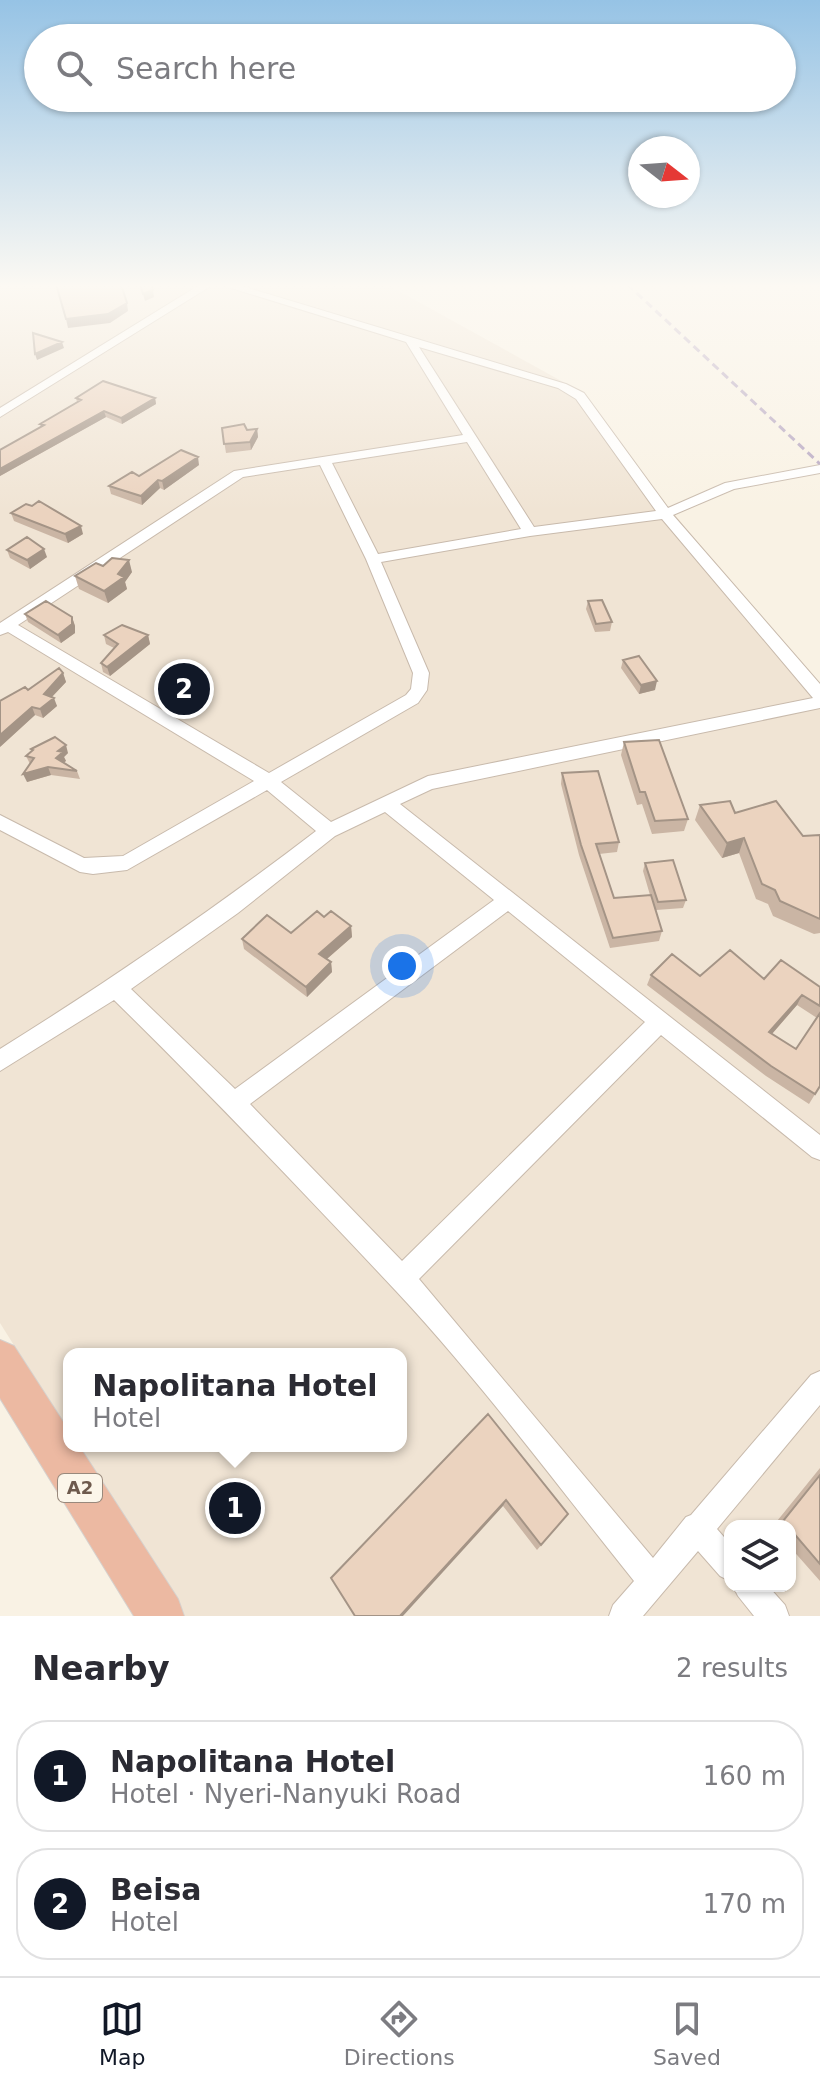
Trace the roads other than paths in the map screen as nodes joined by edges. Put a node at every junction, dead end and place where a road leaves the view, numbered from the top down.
1 (87, 359) edge
2 (422, 359) edge
3 (475, 359) edge
4 (0, 413) edge
5 (473, 437) junction
6 (324, 459) junction
7 (820, 469) edge
8 (665, 514) junction
9 (530, 532) junction
10 (373, 559) junction
11 (3, 628) edge
12 (820, 695) edge
13 (820, 702) edge
14 (269, 782) junction
15 (386, 803) junction
16 (0, 822) edge
17 (329, 831) junction
18 (507, 901) junction
19 (116, 988) junction
20 (660, 1022) junction
21 (0, 1061) edge
22 (235, 1102) junction
23 (820, 1149) edge
24 (401, 1279) junction
25 (0, 1360) edge
26 (820, 1384) edge
27 (696, 1527) junction
28 (724, 1559) edge
29 (653, 1581) junction
30 (753, 1592) edge
31 (161, 1616) edge
32 (624, 1616) edge
33 (774, 1616) edge

1 - 4 street
2 - 5 street
3 - 8 street
5 - 6 street
5 - 9 street
6 - 10 street
6 - 11 street
7 - 8 street
8 - 9 street
8 - 12 street
9 - 10 street
10 - 14 street
11 - 14 street
13 - 15 street
14 - 16 street
14 - 17 street
15 - 17 street
15 - 18 street
17 - 19 street
18 - 20 street
18 - 22 street
19 - 21 street
19 - 22 street
20 - 23 street
20 - 24 street
22 - 24 street
24 - 29 street
25 - 31 highway, A2
26 - 27 street
27 - 28 street
27 - 29 street
29 - 32 street
30 - 33 street

